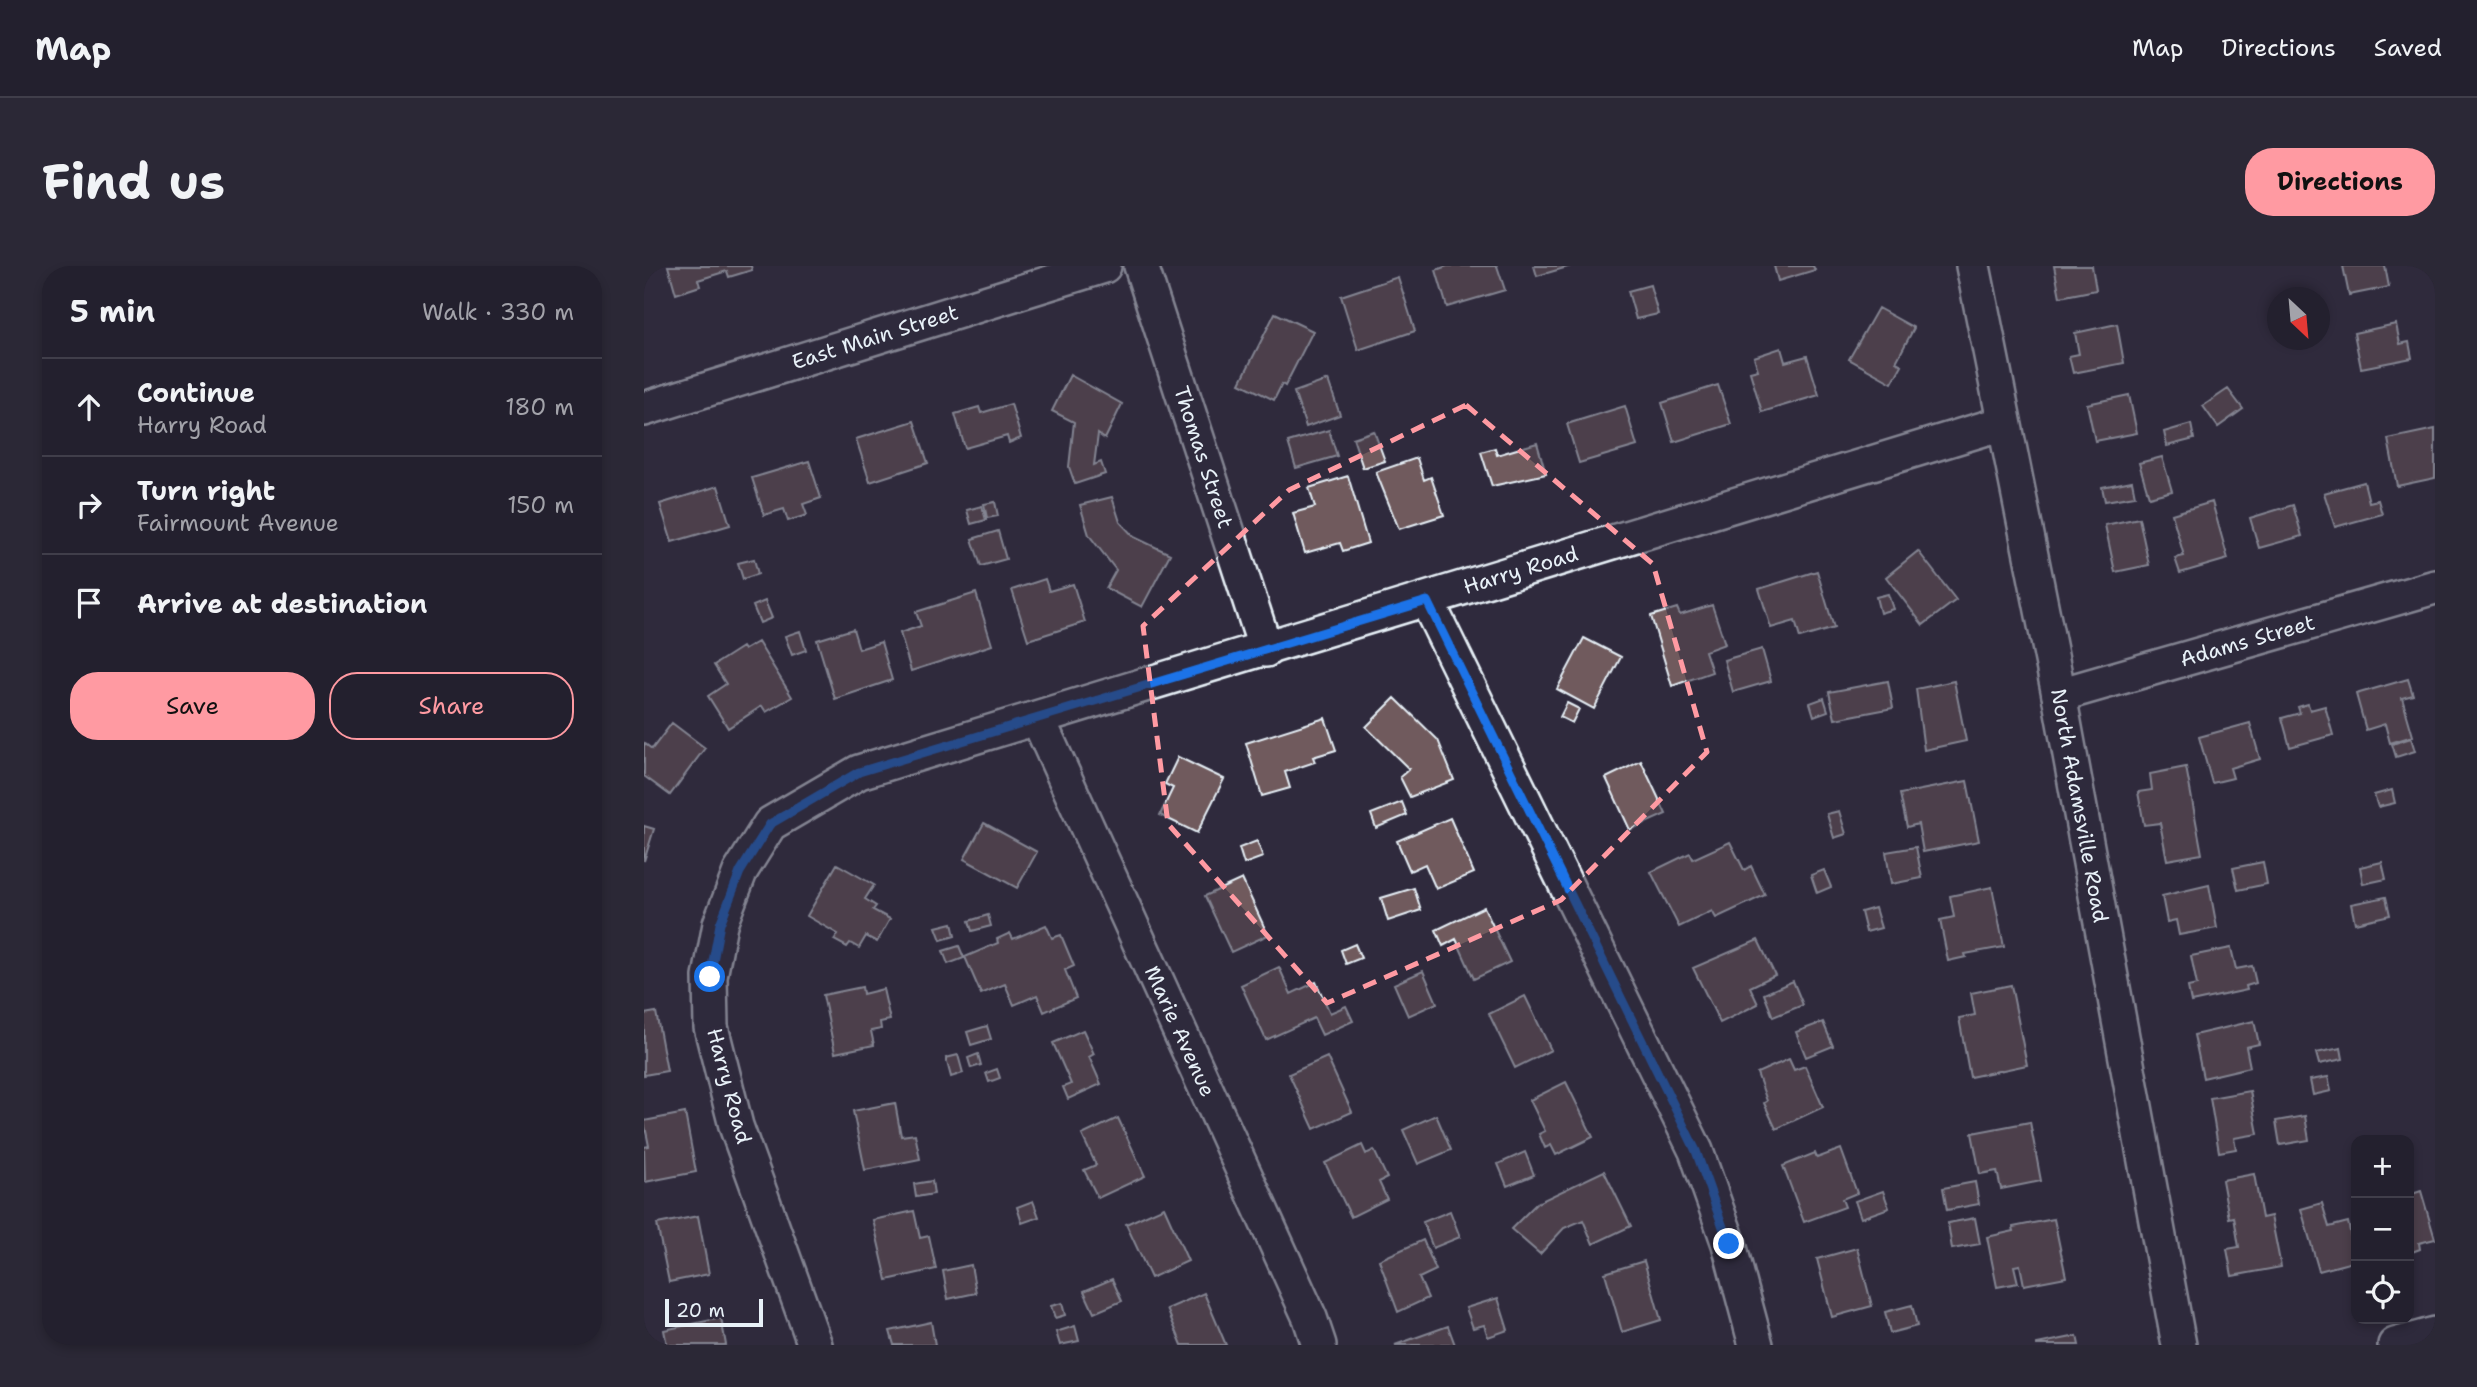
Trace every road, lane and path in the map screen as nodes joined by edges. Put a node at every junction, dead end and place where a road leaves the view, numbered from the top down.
1 (1104, 266) edge
2 (1141, 266) edge
3 (1973, 266) edge
4 (1060, 272) edge
5 (644, 410) edge
6 (2003, 424) junction
7 (2435, 587) edge
8 (1427, 601) junction
9 (1266, 650) junction
10 (2059, 695) junction
11 (1038, 719) junction
12 (2435, 1334) edge
13 (815, 1345) edge
14 (1319, 1345) edge
15 (1756, 1345) edge
16 (2179, 1345) edge
17 (2395, 1345) edge

1 - 4 street, East Main Street
2 - 9 street, Thomas Street
3 - 6 street, North Adamsville Road
4 - 5 street, East Main Street
6 - 8 street, Harry Road
6 - 10 street, North Adamsville Road
7 - 10 street, Adams Street
8 - 9 street, Harry Road
8 - 15 street
9 - 11 street, Harry Road
10 - 16 street, North Adamsville Road
11 - 13 street, Harry Road
11 - 14 street, Marie Avenue
12 - 17 street

